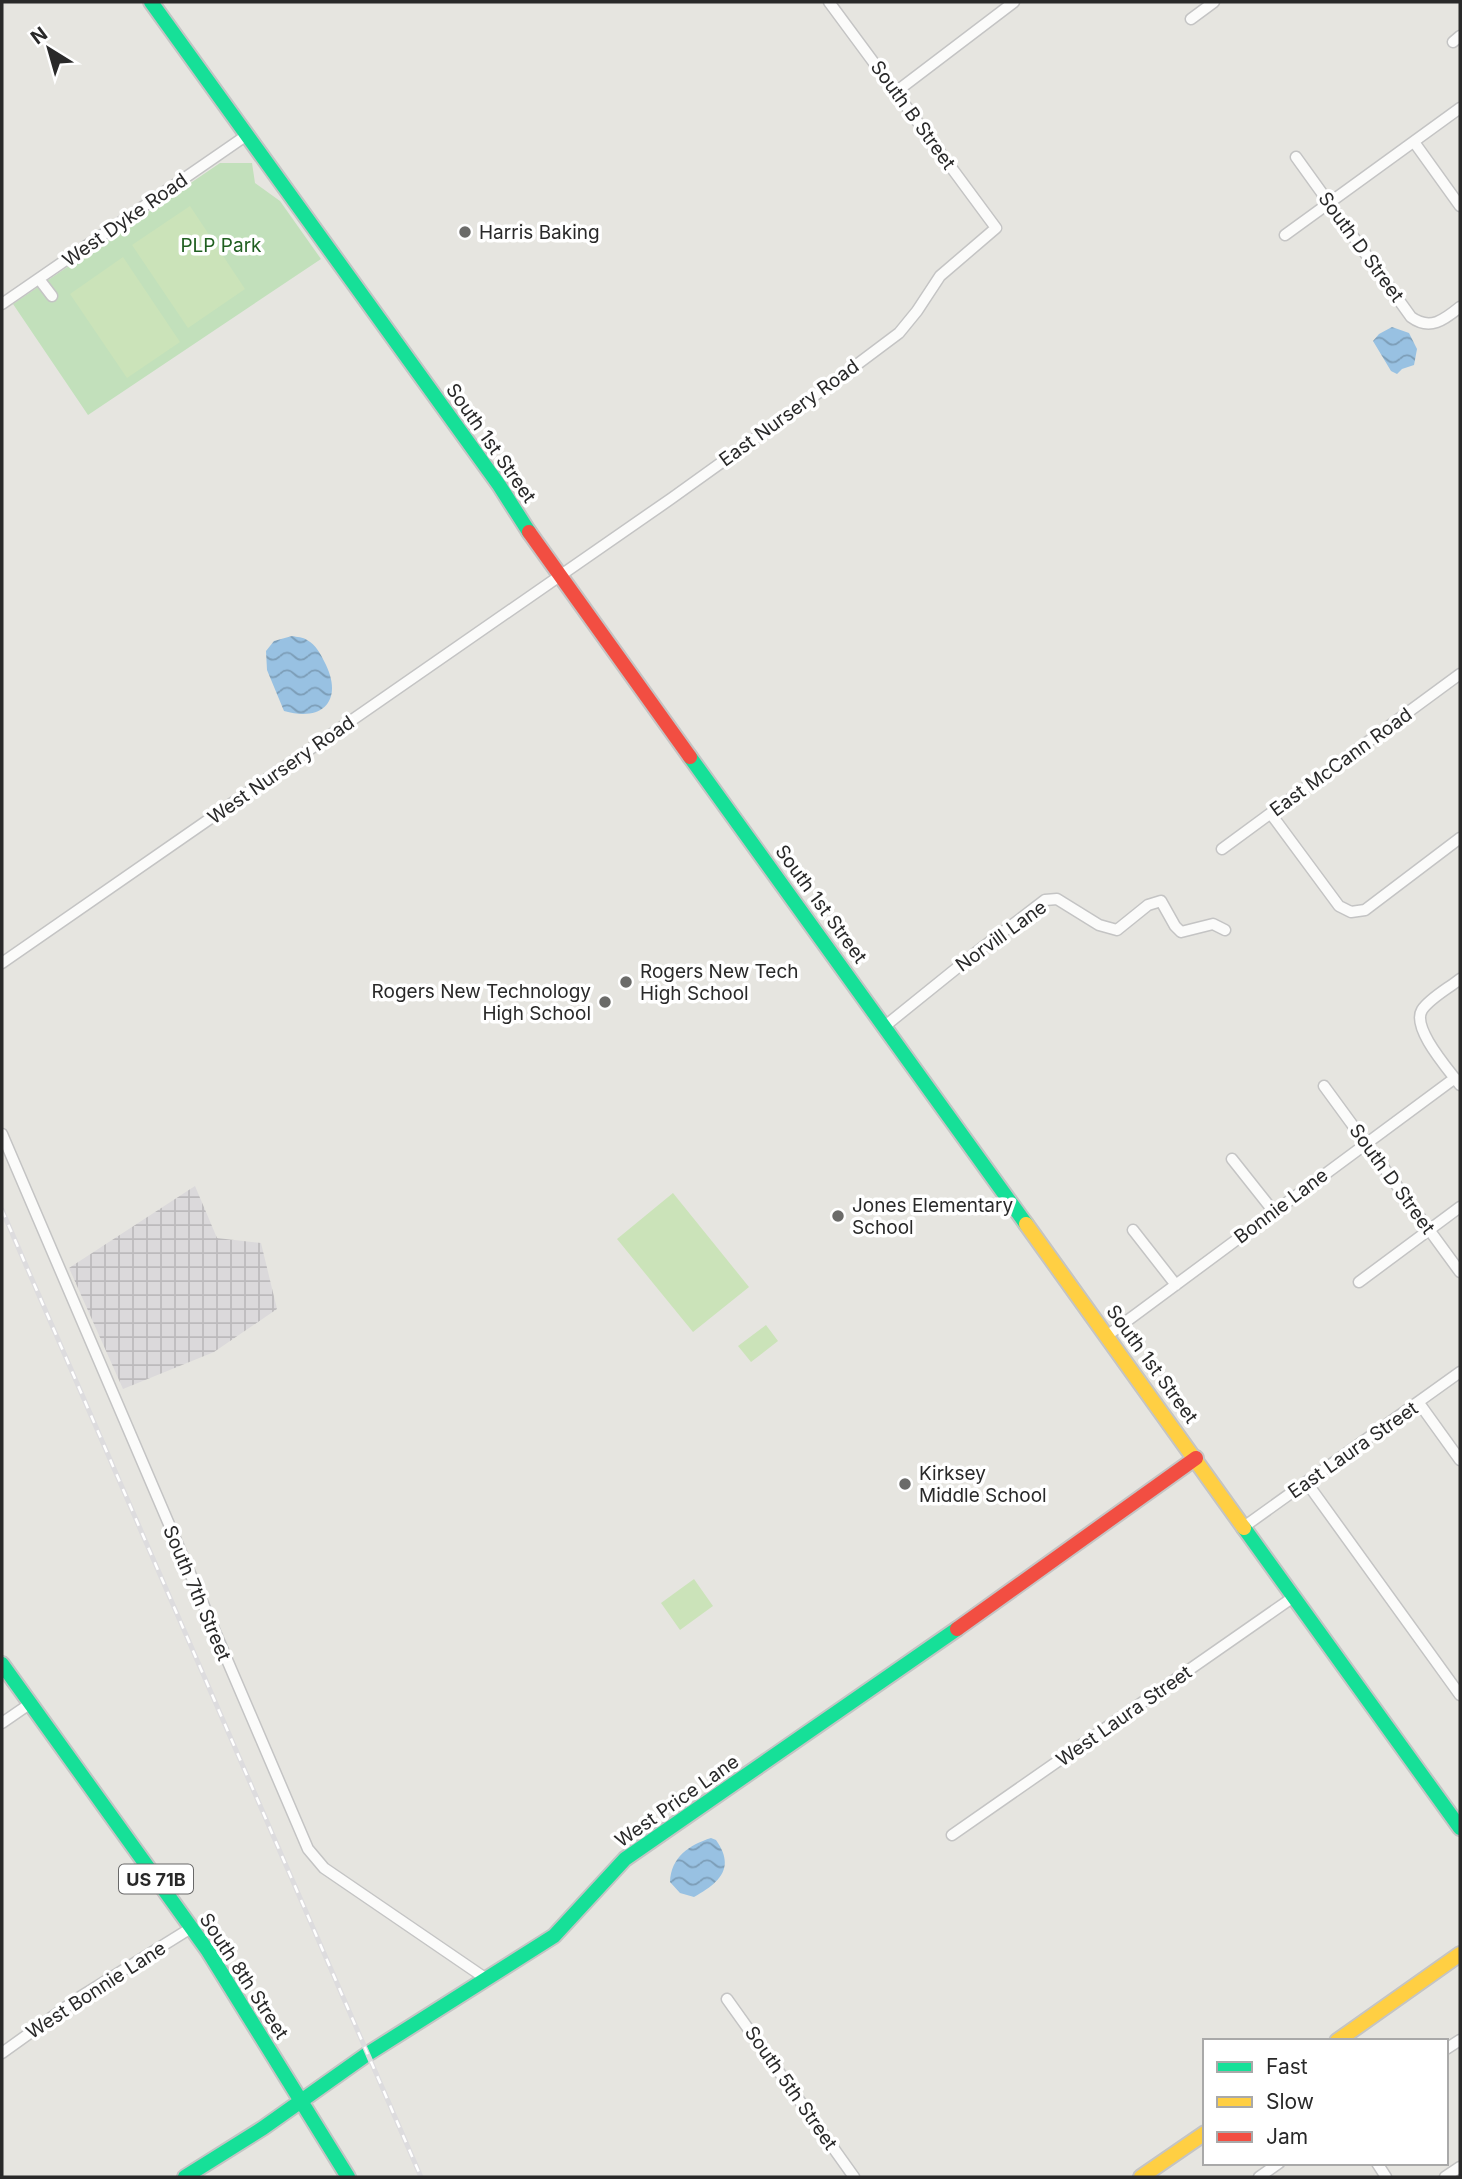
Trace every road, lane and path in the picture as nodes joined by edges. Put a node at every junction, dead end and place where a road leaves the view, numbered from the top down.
1 (151, 2) edge
2 (831, 2) edge
3 (1014, 2) edge
4 (1214, 2) edge
5 (1191, 19) dead end
6 (897, 91) junction
7 (1460, 108) edge
8 (247, 135) junction
9 (1414, 142) junction
10 (1296, 157) dead end
11 (1329, 202) junction
12 (1460, 206) edge
13 (996, 228) joint
14 (1285, 235) dead end
15 (39, 279) junction
16 (52, 296) dead end
17 (2, 304) edge
18 (1460, 307) edge
19 (559, 575) junction
20 (1460, 674) edge
21 (1271, 814) junction
22 (1460, 838) edge
23 (1223, 849) dead end
24 (1225, 930) dead end
25 (2, 962) edge
26 (1460, 979) edge
27 (886, 1026) junction
28 (1457, 1081) edge
29 (1324, 1086) dead end
30 (2, 1133) edge
31 (1366, 1144) junction
32 (1232, 1158) dead end
33 (1460, 1207) edge
34 (1274, 1212) junction
35 (1133, 1230) dead end
36 (1430, 1230) junction
37 (1460, 1272) edge
38 (1359, 1282) dead end
39 (1175, 1285) junction
40 (1108, 1335) junction
41 (1460, 1372) edge
42 (1419, 1403) junction
43 (1196, 1458) junction
44 (1460, 1460) edge
45 (1307, 1483) junction
46 (1244, 1526) junction
47 (1295, 1596) junction
48 (2, 1664) edge
49 (1460, 1695) edge
50 (31, 1703) junction
51 (2, 1723) edge
52 (1460, 1828) edge
53 (952, 1835) dead end
54 (191, 1928) junction
55 (1460, 1954) edge
56 (485, 1978) junction
57 (727, 1999) dead end
58 (1341, 2039) edge
59 (2, 2053) edge
60 (300, 2101) junction
61 (1203, 2134) edge
62 (1276, 2165) edge
63 (1460, 2167) edge
64 (186, 2177) edge
65 (348, 2177) edge
66 (854, 2177) edge
67 (1141, 2177) edge
68 (1259, 2177) edge
69 (1445, 2177) edge

1 - 8 main road, South 1st Street
2 - 6 street, South B Street
3 - 6 street
4 - 5 street
6 - 13 street, South B Street
7 - 9 street
8 - 15 street, West Dyke Road
8 - 19 main road, South 1st Street
9 - 11 street
9 - 12 street
10 - 11 street, South D Street
11 - 14 street
11 - 18 street, South D Street
13 - 19 street, East Nursery Road
15 - 16 street
15 - 17 street, West Dyke Road
19 - 25 street, West Nursery Road
19 - 27 main road, South 1st Street
20 - 21 street, East McCann Road
21 - 22 street
21 - 23 street, East McCann Road
24 - 27 street, Norvill Lane
26 - 28 street
27 - 40 main road, South 1st Street
28 - 31 street, Bonnie Lane
29 - 31 street, South D Street
30 - 56 street, South 7th Street
31 - 34 street, Bonnie Lane
31 - 36 street, South D Street
32 - 34 street
33 - 36 street
34 - 39 street, Bonnie Lane
35 - 39 street
36 - 37 street, South D Street
36 - 38 street
39 - 40 street, Bonnie Lane
40 - 43 main road, South 1st Street
41 - 42 street, East Laura Street
42 - 44 street
42 - 45 street, East Laura Street
43 - 46 main road, South 1st Street
43 - 56 main road, West Price Lane
45 - 46 street, East Laura Street
45 - 49 street
46 - 47 main road, South 1st Street
47 - 52 main road, South 1st Street
47 - 53 street, West Laura Street
48 - 50 main road, South 8th Street / US 71B
50 - 51 street
50 - 54 main road, South 8th Street / US 71B
54 - 59 street, West Bonnie Lane
54 - 60 main road, South 8th Street / US 71B
55 - 58 main road
56 - 60 main road, West Price Lane
57 - 66 street, South 5th Street
60 - 64 main road, West Price Lane
60 - 65 main road, South 8th Street / US 71B
61 - 67 main road
62 - 68 street
63 - 69 street

